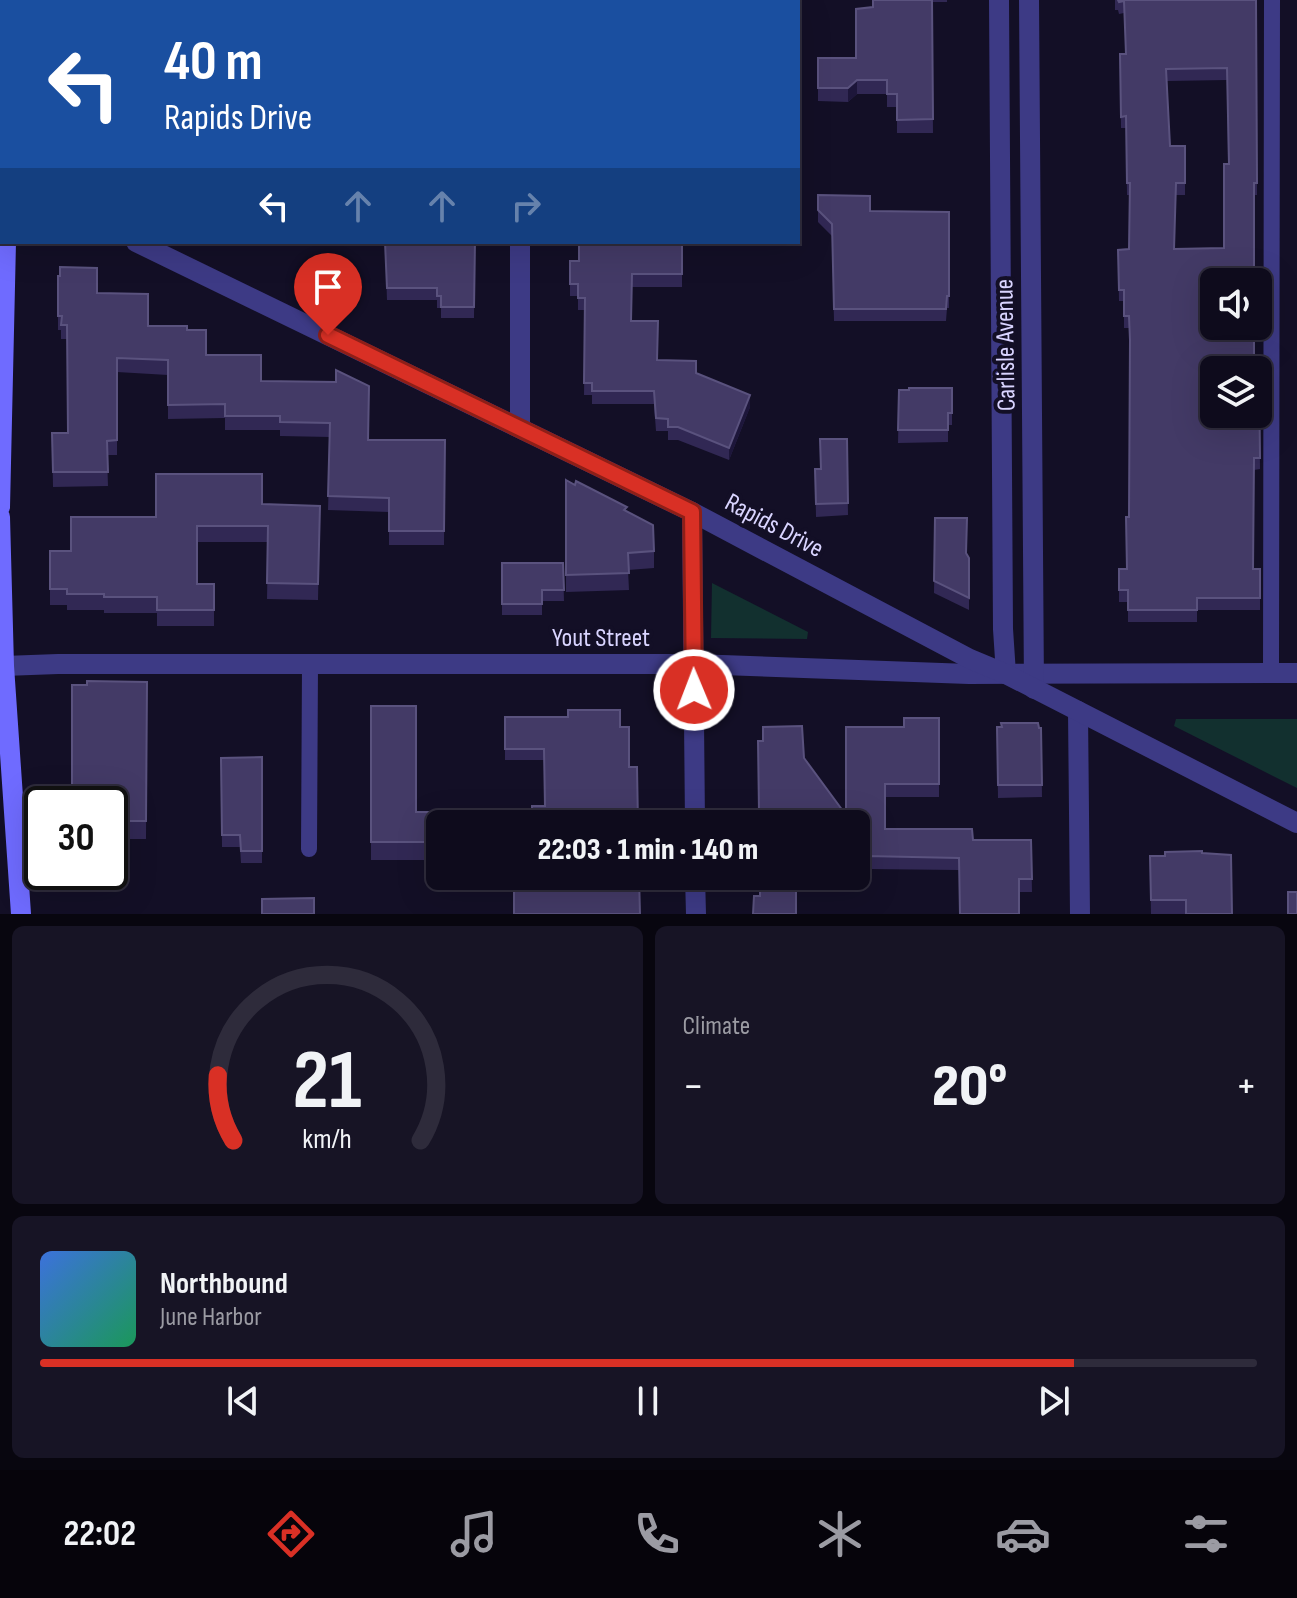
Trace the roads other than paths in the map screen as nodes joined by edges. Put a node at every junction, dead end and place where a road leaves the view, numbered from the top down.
1 (999, 0) edge
2 (1029, 0) edge
3 (1272, 0) edge
4 (6, 244) edge
5 (140, 244) edge
6 (520, 244) edge
7 (520, 428) junction
8 (0, 507) edge
9 (692, 512) junction
10 (0, 517) edge
11 (310, 664) junction
12 (694, 664) junction
13 (2, 666) edge
14 (1271, 672) junction
15 (1297, 673) edge
16 (1006, 674) junction
17 (1034, 682) junction
18 (1078, 711) junction
19 (695, 810) edge
20 (1297, 823) edge
21 (309, 849) dead end
22 (695, 890) edge
23 (21, 914) edge
24 (696, 914) edge
25 (1080, 914) edge

1 - 16 street, Carlisle Avenue
2 - 17 street, Carlisle Avenue
3 - 14 lane
4 - 8 main road
5 - 7 street, Rapids Drive
6 - 7 street
7 - 9 street, Rapids Drive
9 - 12 street
9 - 16 street, Rapids Drive
10 - 13 main road
11 - 12 street, Yout Street
11 - 13 street, Yout Street
11 - 21 lane
12 - 16 street, Yout Street
12 - 19 street
13 - 23 main road
14 - 15 street
14 - 17 street
16 - 17 street, Rapids Drive
17 - 18 street, Rapids Drive
18 - 20 street, Rapids Drive
18 - 25 street
22 - 24 street

